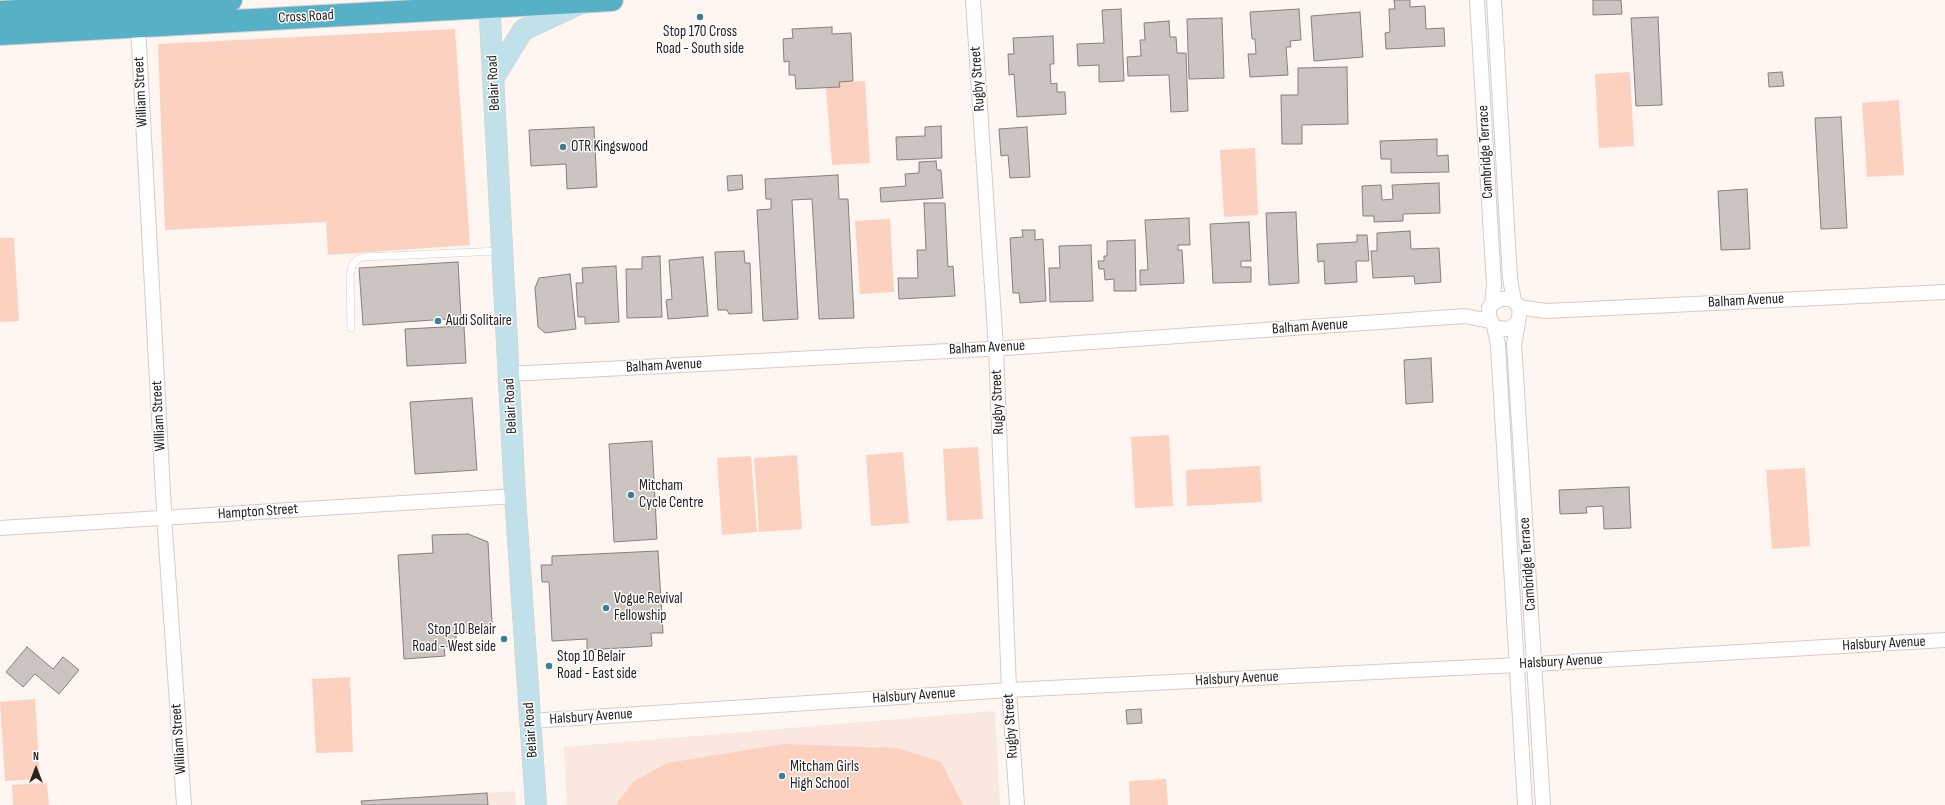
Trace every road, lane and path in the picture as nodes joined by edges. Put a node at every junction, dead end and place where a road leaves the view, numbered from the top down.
1 (231, 0) edge
2 (612, 0) edge
3 (973, 0) edge
4 (1477, 0) edge
5 (1494, 0) edge
6 (583, 2) junction
7 (490, 4) edge
8 (36, 5) edge
9 (0, 12) edge
10 (138, 26) junction
11 (38, 31) junction
12 (0, 34) edge
13 (494, 77) junction
14 (1500, 115) junction
15 (1484, 116) junction
16 (1504, 170) junction
17 (1488, 171) junction
18 (1506, 210) junction
19 (1490, 211) junction
20 (1508, 246) junction
21 (1492, 247) junction
22 (502, 251) junction
23 (1945, 292) edge
24 (1517, 313) junction
25 (1492, 314) junction
26 (351, 328) dead end
27 (996, 348) junction
28 (509, 374) junction
29 (1520, 436) junction
30 (1504, 438) junction
31 (1523, 486) junction
32 (1507, 487) junction
33 (515, 496) junction
34 (164, 517) junction
35 (0, 528) edge
36 (1527, 543) junction
37 (1510, 544) junction
38 (1945, 640) edge
39 (1535, 664) junction
40 (1517, 665) junction
41 (1009, 690) junction
42 (530, 721) junction
43 (1541, 761) junction
44 (1522, 762) junction
45 (184, 805) edge
46 (536, 805) edge
47 (1017, 805) edge
48 (1525, 805) edge
49 (1543, 805) edge

1 - 8 highway
2 - 6 highway, Cross Road
3 - 27 street, Rugby Street
4 - 15 street, Cambridge Terrace
5 - 14 street, Cambridge Terrace
6 - 7 highway, Cross Road
6 - 13 main road
7 - 10 highway, Cross Road
7 - 13 main road, Belair Road
8 - 9 highway
8 - 11 street
10 - 11 highway, Cross Road
10 - 34 street, William Street
11 - 12 highway, Cross Road
13 - 22 main road, Belair Road
14 - 15 street
14 - 16 street, Cambridge Terrace
15 - 17 street, Cambridge Terrace
16 - 17 street
16 - 18 street, Cambridge Terrace
17 - 19 street, Cambridge Terrace
18 - 19 street
18 - 20 street, Cambridge Terrace
19 - 21 street, Cambridge Terrace
20 - 21 street
20 - 24 street, Cambridge Terrace
21 - 25 street, Cambridge Terrace
22 - 26 lane
22 - 28 main road, Belair Road
23 - 24 street, Balham Avenue
24 - 25 street
24 - 25 street
24 - 29 street, Cambridge Terrace
25 - 27 street, Balham Avenue
25 - 30 street, Cambridge Terrace
27 - 28 street, Balham Avenue
27 - 41 street, Rugby Street
28 - 33 main road, Belair Road
29 - 30 street
29 - 31 street, Cambridge Terrace
30 - 32 street, Cambridge Terrace
31 - 32 street
31 - 36 street, Cambridge Terrace
32 - 37 street, Cambridge Terrace
33 - 34 street, Hampton Street
33 - 42 main road, Belair Road
34 - 35 street, Hampton Street
34 - 45 street, William Street
36 - 37 street
36 - 39 street, Cambridge Terrace
37 - 40 street, Cambridge Terrace
38 - 39 street, Halsbury Avenue
39 - 40 street, Halsbury Avenue
39 - 43 street, Cambridge Terrace
40 - 41 street, Halsbury Avenue
40 - 44 street, Cambridge Terrace
41 - 42 street, Halsbury Avenue
41 - 47 street, Rugby Street
42 - 46 main road, Belair Road
43 - 44 street
43 - 49 street, Cambridge Terrace
44 - 48 street, Cambridge Terrace

